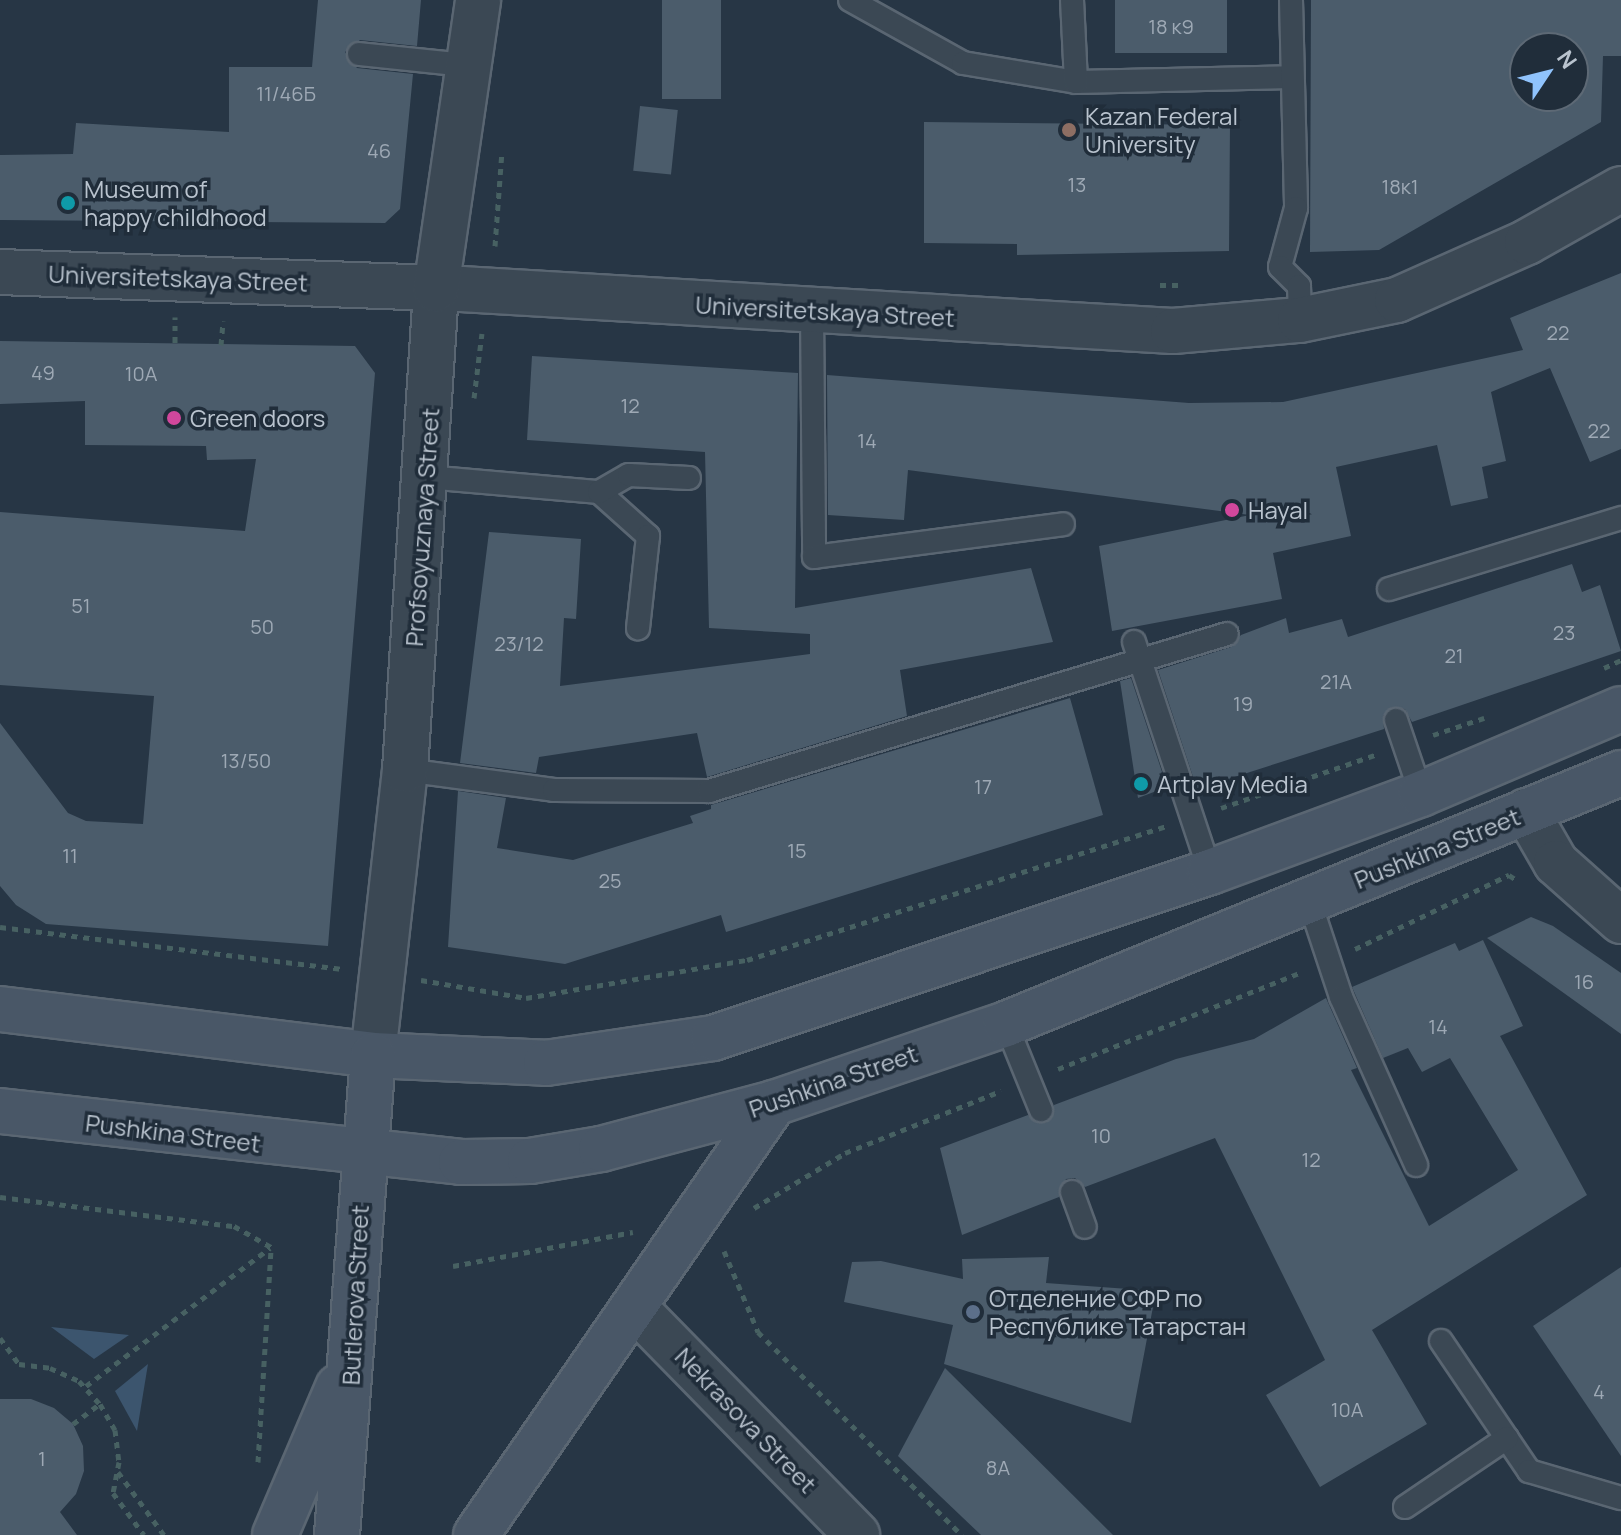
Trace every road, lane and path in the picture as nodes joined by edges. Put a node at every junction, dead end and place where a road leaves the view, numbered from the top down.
1 (478, 0) edge
2 (850, 0) edge
3 (1072, 0) edge
4 (1291, 0) edge
5 (359, 54) dead end
6 (466, 65) junction
7 (1291, 77) junction
8 (1076, 82) junction
9 (1621, 189) edge
10 (0, 272) edge
11 (436, 289) junction
12 (812, 310) junction
13 (175, 316) dead end
14 (223, 316) dead end
15 (1300, 320) junction
16 (175, 343) dead end
17 (221, 345) dead end
18 (426, 477) junction
19 (689, 478) dead end
20 (599, 492) junction
21 (1621, 518) edge
22 (1063, 524) dead end
23 (1389, 589) dead end
24 (638, 628) dead end
25 (1227, 634) dead end
26 (1137, 649) junction
27 (1621, 660) edge
28 (1592, 673) dead end
29 (1621, 709) edge
30 (1490, 716) dead end
31 (1396, 720) dead end
32 (1404, 745) junction
33 (405, 770) junction
34 (1621, 773) edge
35 (1421, 794) junction
36 (1526, 811) junction
37 (1192, 817) junction
38 (1210, 872) junction
39 (1509, 875) dead end
40 (1309, 900) junction
41 (1621, 921) edge
42 (0, 927) edge
43 (1327, 962) junction
44 (346, 970) dead end
45 (407, 978) dead end
46 (0, 1009) edge
47 (1006, 1024) junction
48 (373, 1055) junction
49 (1029, 1080) junction
50 (774, 1103) junction
51 (1041, 1110) dead end
52 (0, 1111) edge
53 (361, 1155) junction
54 (1416, 1165) dead end
55 (1072, 1192) dead end
56 (0, 1197) edge
57 (741, 1216) dead end
58 (1085, 1227) dead end
59 (639, 1231) dead end
60 (722, 1246) dead end
61 (271, 1247) junction
62 (453, 1266) dead end
63 (634, 1307) junction
64 (0, 1338) edge
65 (1441, 1341) dead end
66 (353, 1352) junction
67 (86, 1386) junction
68 (100, 1404) junction
69 (73, 1424) dead end
70 (1507, 1438) junction
71 (118, 1472) junction
72 (253, 1476) dead end
73 (1621, 1498) edge
74 (1405, 1507) dead end
75 (144, 1535) edge
76 (164, 1535) edge
77 (275, 1535) edge
78 (337, 1535) edge
79 (476, 1535) edge
80 (857, 1535) edge
81 (962, 1535) edge

1 - 6 street, Profsoyuznaya Street
2 - 8 lane
3 - 8 lane
4 - 7 lane
5 - 6 lane
6 - 11 street, Profsoyuznaya Street
7 - 8 lane
7 - 15 lane
9 - 15 street, Universitetskaya Street
10 - 11 street, Universitetskaya Street
11 - 12 street, Universitetskaya Street
11 - 18 street, Profsoyuznaya Street
12 - 15 street, Universitetskaya Street
12 - 22 lane
13 - 16 path
14 - 17 path
18 - 20 lane
18 - 33 street, Profsoyuznaya Street
19 - 20 lane
20 - 24 lane
21 - 23 lane
25 - 26 lane
26 - 33 lane
26 - 37 lane
27 - 28 path
29 - 35 main road
30 - 32 path
31 - 32 lane
32 - 35 lane
32 - 37 path
33 - 48 street, Profsoyuznaya Street
34 - 36 main road, Pushkina Street
35 - 38 main road
36 - 40 main road, Pushkina Street
36 - 41 street
37 - 38 lane
37 - 45 path
38 - 48 main road
39 - 43 path
40 - 43 lane
40 - 47 main road, Pushkina Street
42 - 44 path
43 - 49 path
43 - 54 lane
46 - 48 main road
47 - 49 lane
47 - 50 main road, Pushkina Street
48 - 53 main road, Butlerova Street
49 - 51 lane
49 - 57 path
50 - 53 main road, Pushkina Street
50 - 63 main road
52 - 53 main road, Pushkina Street
53 - 66 main road, Butlerova Street
55 - 58 lane
56 - 61 path
59 - 62 path
60 - 81 path
61 - 67 path
61 - 72 path
63 - 79 main road
63 - 80 street, Nekrasova Street
64 - 67 path
65 - 70 lane
66 - 77 main road
66 - 78 main road, Butlerova Street
67 - 68 path
68 - 69 path
68 - 71 path
70 - 73 lane
70 - 74 lane
71 - 75 path
71 - 76 path

